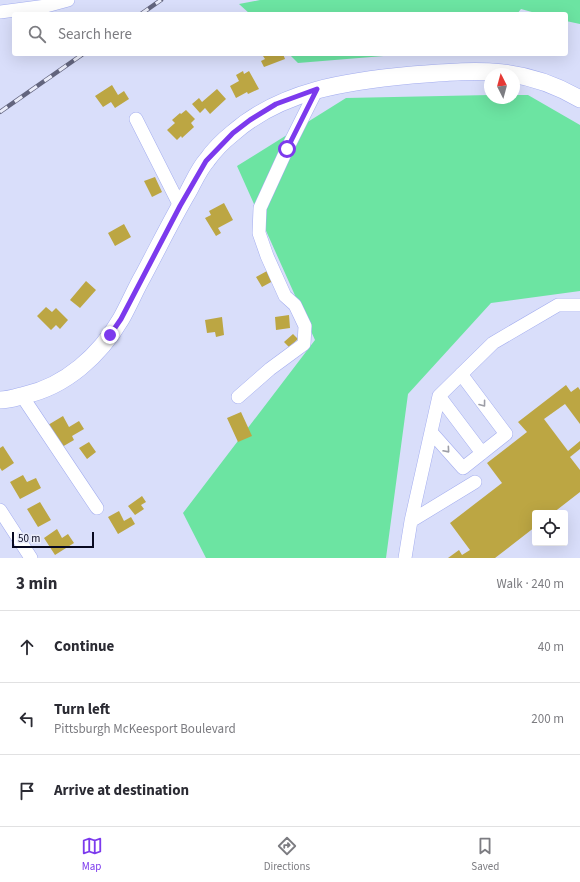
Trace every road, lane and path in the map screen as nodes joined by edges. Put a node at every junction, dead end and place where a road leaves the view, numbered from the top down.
1 (68, 0) edge
2 (0, 12) edge
3 (317, 89) junction
4 (580, 99) edge
5 (136, 119) dead end
6 (180, 206) junction
7 (580, 305) edge
8 (461, 374) junction
9 (22, 396) junction
10 (439, 396) junction
11 (238, 397) dead end
12 (0, 400) edge
13 (431, 432) junction
14 (482, 453) junction
15 (475, 482) dead end
16 (97, 508) dead end
17 (0, 510) edge
18 (411, 521) junction
19 (31, 558) edge
20 (405, 558) edge

1 - 2 street
3 - 4 main road
3 - 6 main road
3 - 11 street
5 - 6 street
6 - 9 main road
7 - 8 street
8 - 10 street
8 -> 14 street
9 - 12 main road
9 - 16 street
10 - 13 street
10 - 14 street
13 -> 14 street
13 - 18 street
15 - 18 street
17 - 19 street
18 - 20 street

